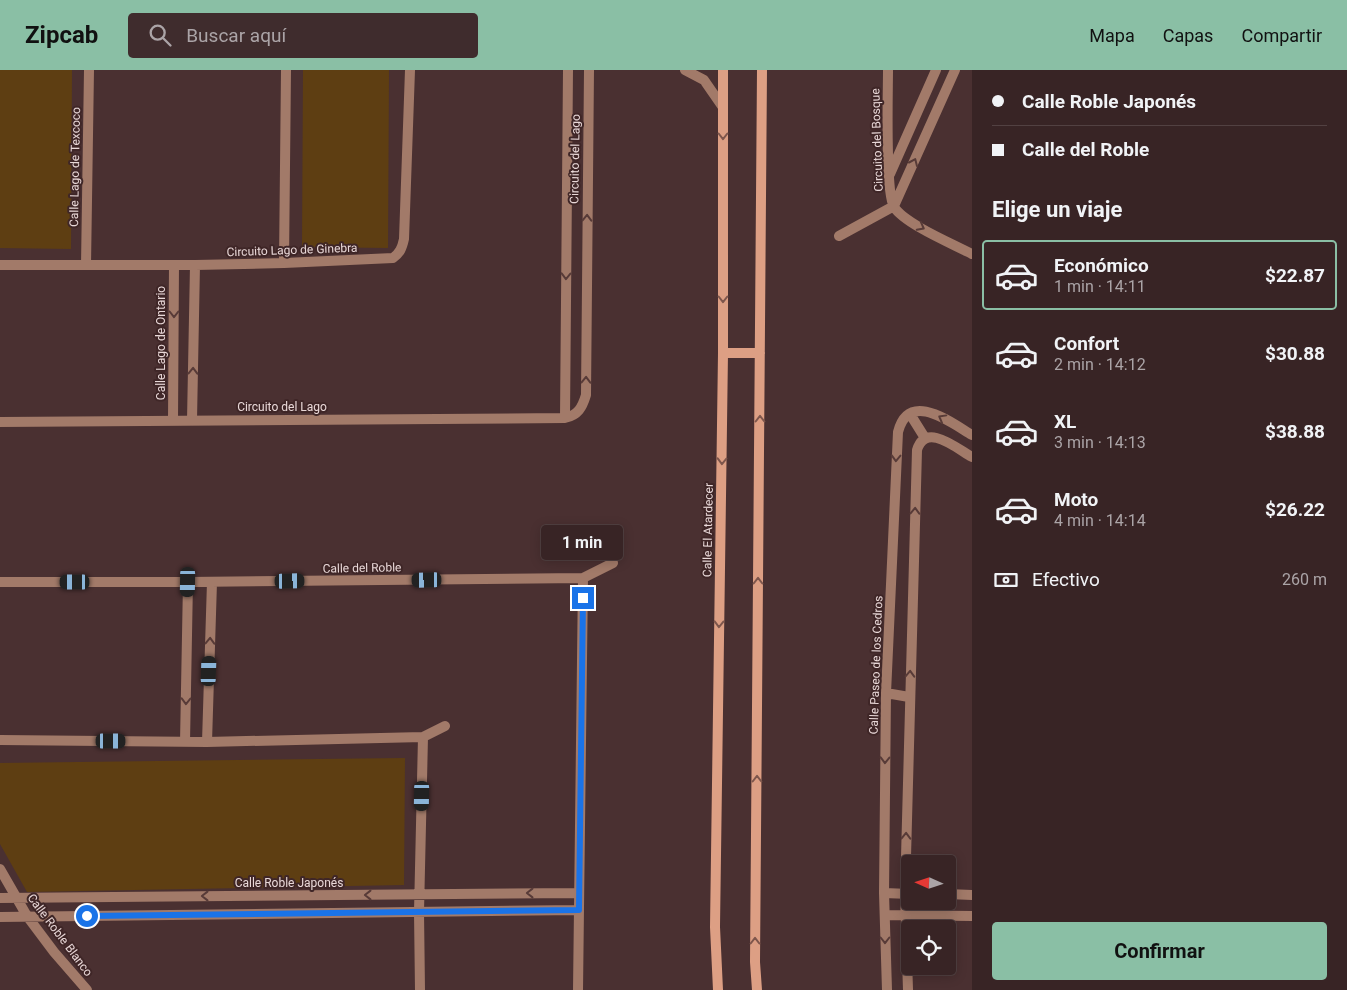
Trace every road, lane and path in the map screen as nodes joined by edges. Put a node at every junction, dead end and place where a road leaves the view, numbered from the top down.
1 (89, 70) edge
2 (286, 70) edge
3 (410, 70) edge
4 (568, 70) edge
5 (589, 70) edge
6 (685, 70) edge
7 (723, 70) edge
8 (762, 70) edge
9 (888, 70) edge
10 (936, 70) edge
11 (955, 70) edge
12 (722, 106) junction
13 (889, 176) junction
14 (894, 206) junction
15 (839, 236) dead end
16 (972, 254) edge
17 (284, 263) junction
18 (0, 265) edge
19 (86, 265) junction
20 (174, 265) junction
21 (195, 265) junction
22 (723, 353) junction
23 (760, 353) junction
24 (910, 414) junction
25 (565, 418) junction
26 (173, 420) junction
27 (192, 420) junction
28 (0, 422) edge
29 (972, 435) edge
30 (925, 438) junction
31 (972, 457) edge
32 (613, 563) dead end
33 (583, 578) junction
34 (0, 582) edge
35 (188, 582) junction
36 (212, 582) junction
37 (886, 693) junction
38 (909, 696) junction
39 (445, 726) dead end
40 (423, 737) junction
41 (0, 740) edge
42 (185, 742) junction
43 (207, 742) junction
44 (908, 855) edge
45 (0, 869) edge
46 (579, 893) junction
47 (884, 893) junction
48 (420, 894) junction
49 (901, 894) edge
50 (956, 894) edge
51 (972, 895) edge
52 (228, 896) junction
53 (0, 898) edge
54 (16, 898) junction
55 (579, 910) junction
56 (906, 910) edge
57 (419, 912) junction
58 (227, 914) junction
59 (885, 914) junction
60 (906, 915) junction
61 (28, 916) junction
62 (972, 916) edge
63 (0, 917) edge
64 (87, 990) edge
65 (420, 990) edge
66 (578, 990) edge
67 (718, 990) edge
68 (757, 990) edge
69 (887, 990) edge
70 (908, 990) edge

1 - 19 street, Calle Lago de Texcoco
2 - 17 street
3 - 17 street, Circuito Lago de Ginebra
4 -> 25 street, Circuito del Lago
25 -> 5 street, Circuito del Lago
6 - 12 street
7 - 12 street, Calle El Atardecer
8 - 23 street
9 - 13 street, Circuito del Bosque
10 - 13 street
14 -> 11 street
12 -> 22 street, Calle El Atardecer
13 - 14 street, Circuito del Bosque
14 - 15 street
14 -> 16 street, Circuito del Bosque
17 - 21 street, Circuito Lago de Ginebra
18 - 19 street, Circuito Lago de Ginebra
19 - 20 street, Circuito Lago de Ginebra
20 - 21 street, Circuito Lago de Ginebra
20 -> 26 street, Calle Lago de Ontario
27 -> 21 street
22 - 23 street
22 -> 67 street, Calle El Atardecer
68 -> 23 street
29 -> 24 street
24 - 30 street
24 -> 37 street, Calle Paseo de los Cedros
25 - 27 street, Circuito del Lago
26 - 27 street, Circuito del Lago
26 - 28 street, Circuito del Lago
30 - 31 street
38 -> 30 street
32 - 33 street
33 - 36 street, Calle del Roble
33 - 46 street
34 - 35 street, Calle del Roble
35 - 36 street, Calle del Roble
35 -> 42 street
43 -> 36 street
37 - 38 street
37 -> 47 street, Calle Paseo de los Cedros
44 -> 38 street
39 - 40 street
40 - 43 street
40 - 48 street
41 - 42 street
42 - 43 street
45 - 54 street, Calle Roble Blanco
46 -> 48 street, Calle Roble Japonés
46 - 55 street
47 - 49 street
47 - 59 street, Calle Paseo de los Cedros
48 -> 52 street, Calle Roble Japonés
48 - 57 street
50 - 51 street
52 -> 54 street, Calle Roble Japonés
52 - 58 street
53 - 54 street, Calle Roble Japonés
54 - 61 street, Calle Roble Blanco
55 - 57 street
55 - 66 street
56 - 60 street
57 - 58 street
57 - 65 street
58 - 61 street
59 - 60 street
59 -> 69 street, Calle Paseo de los Cedros
60 - 62 street
60 - 70 street
61 - 63 street
61 - 64 street, Calle Roble Blanco

